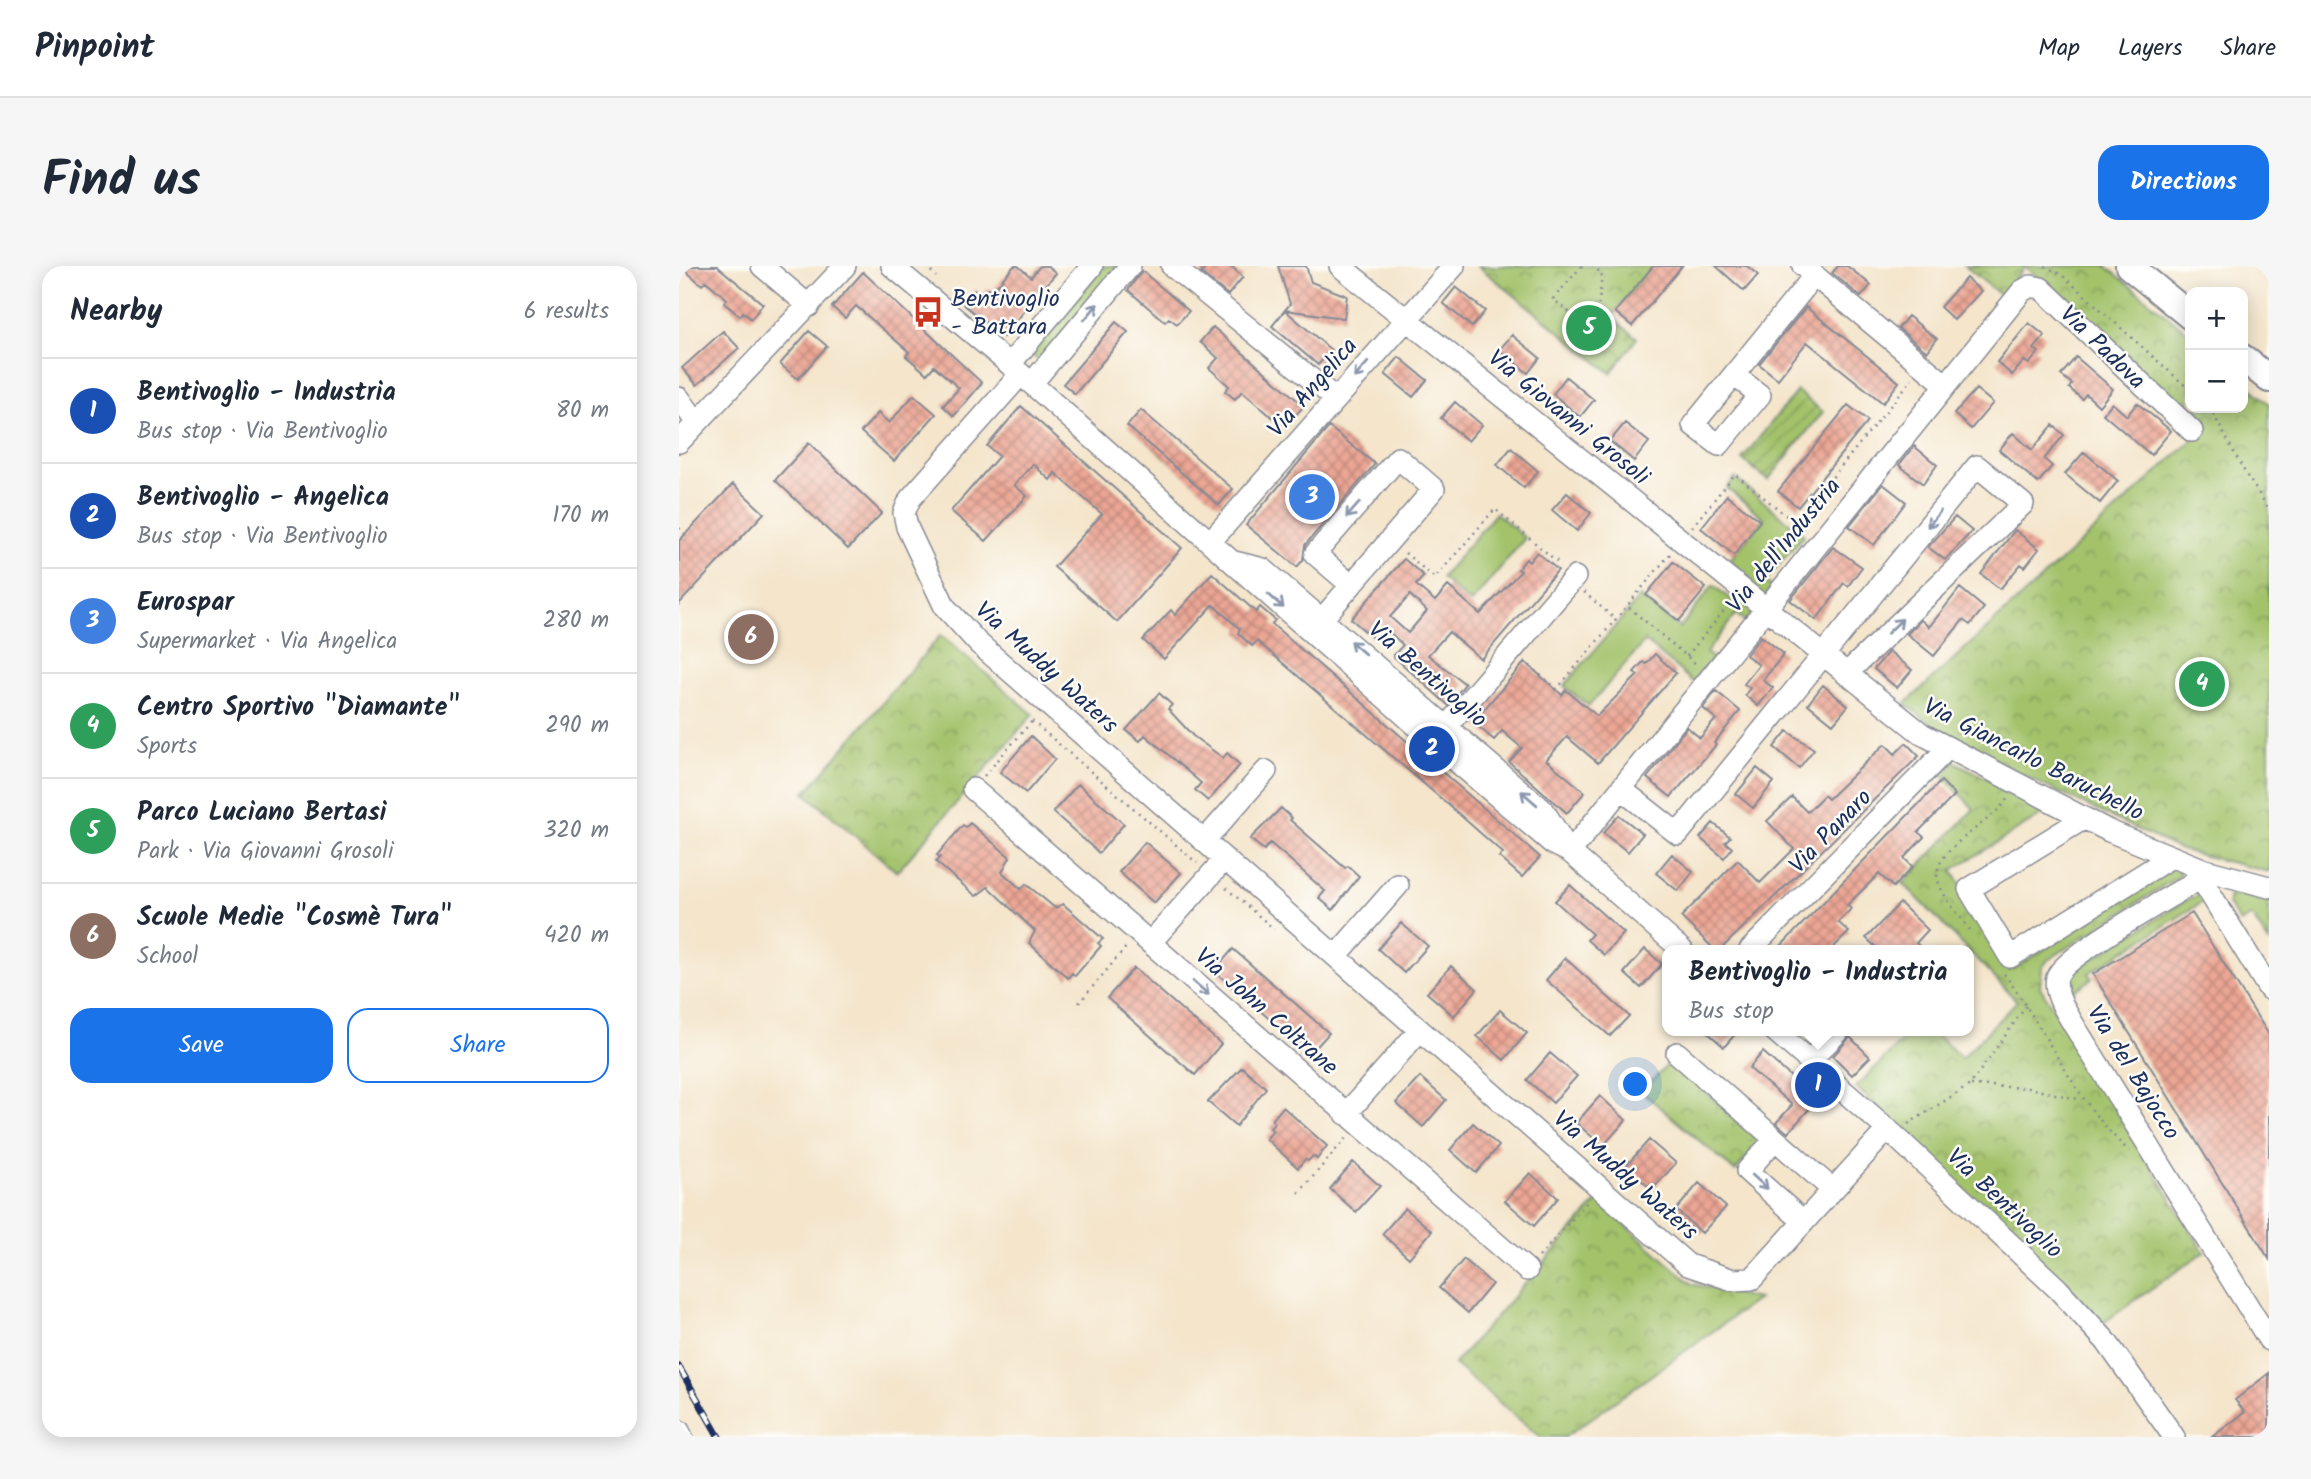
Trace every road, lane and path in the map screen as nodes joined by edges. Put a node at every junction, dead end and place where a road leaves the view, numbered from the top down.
1 (762, 266) edge
2 (845, 266) edge
3 (891, 266) edge
4 (911, 266) edge
5 (1092, 266) edge
6 (1130, 266) edge
7 (1173, 266) edge
8 (1340, 266) edge
9 (1454, 266) edge
10 (1582, 266) edge
11 (1593, 266) edge
12 (2045, 266) edge
13 (2129, 266) edge
14 (1808, 271) edge
15 (2045, 292) joint
16 (810, 306) junction
17 (2185, 312) edge
18 (954, 316) junction
19 (1406, 319) junction
20 (2248, 362) edge
21 (1923, 366) junction
22 (1021, 374) junction
23 (1734, 375) junction
24 (2269, 379) edge
25 (1946, 385) junction
26 (2185, 385) edge
27 (679, 398) edge
28 (1336, 399) junction
29 (2213, 413) edge
30 (697, 423) junction
31 (2192, 431) dead end
32 (679, 442) edge
33 (2269, 509) edge
34 (1795, 523) junction
35 (1692, 527) dead end
36 (679, 528) edge
37 (685, 534) dead end
38 (1390, 540) junction
39 (1210, 542) junction
40 (1819, 542) junction
41 (1671, 552) dead end
42 (1231, 561) junction
43 (1575, 577) junction
44 (1746, 582) junction
45 (1351, 585) junction
46 (1771, 602) junction
47 (1627, 606) junction
48 (1323, 618) junction
49 (1616, 620) junction
50 (1303, 625) junction
51 (1321, 642) junction
52 (1512, 651) junction
53 (1687, 656) junction
54 (1823, 656) junction
55 (1846, 674) junction
56 (1711, 676) junction
57 (1047, 704) junction
58 (1447, 726) junction
59 (1947, 749) junction
60 (1266, 771) dead end
61 (973, 789) joint
62 (1621, 789) junction
63 (2083, 819) junction
64 (1204, 841) junction
65 (1570, 852) junction
66 (2171, 857) junction
67 (1225, 859) junction
68 (2197, 872) junction
69 (1398, 885) dead end
70 (2269, 887) edge
71 (1144, 938) junction
72 (1676, 945) edge
73 (1755, 945) edge
74 (1336, 957) junction
75 (2269, 989) edge
76 (1079, 1003) dead end
77 (2027, 1004) dead end
78 (1420, 1030) junction
79 (1781, 1036) edge
80 (1834, 1036) edge
81 (1677, 1053) dead end
82 (1809, 1061) junction
83 (1970, 1085) junction
84 (2082, 1100) dead end
85 (1352, 1120) junction
86 (1891, 1133) junction
87 (1775, 1139) junction
88 (1600, 1188) junction
89 (1833, 1190) junction
90 (1299, 1193) dead end
91 (1804, 1222) junction
92 (1527, 1270) joint
93 (2269, 1340) edge
94 (679, 1432) edge
95 (683, 1437) edge
96 (2174, 1437) edge

1 - 16 street
2 - 16 street
3 - 18 street, Via Bentivoglio
4 - 18 street, Via Bentivoglio
5 - 22 street
22 -> 6 street
7 - 28 street
8 - 19 street, Via Giovanni Grosoli
9 - 19 street, Via Angelica
10 - 11 path
12 - 26 path
13 - 17 main road
14 - 21 street
14 - 23 street
15 - 25 street, Via dell'Industria
15 - 31 street, Via Padova
16 - 30 street
18 - 22 street, Via Bentivoglio
19 -> 28 street, Via Angelica
19 - 44 street, Via Giovanni Grosoli
20 - 24 main road
21 - 25 street
21 - 34 path
22 - 39 street, Via Bentivoglio
22 - 57 street, Via Muddy Waters
23 - 23 street
25 - 40 street, Via dell'Industria
27 - 30 street
28 - 39 street, Via Angelica
29 - 33 path
30 - 32 street
34 - 35 path
34 - 40 path
34 - 44 path
36 - 37 path
38 - 43 path
38 - 45 street
38 -> 45 street
39 - 42 street, Via Bentivoglio
40 - 46 street, Via dell'Industria
41 - 47 path
42 - 48 street, Via Bentivoglio
42 -> 50 street, Via Bentivoglio
43 - 49 path
43 - 52 street
44 - 46 street, Via Giovanni Grosoli
44 - 46 path
44 - 53 path
45 - 48 street
46 - 54 street, Via Giancarlo Baruchello
46 - 56 street, Via dell'Industria
47 - 49 path
47 - 53 path
48 - 50 street
48 - 51 street
58 -> 48 street, Via Bentivoglio
49 - 52 path
50 - 51 street, Via Bentivoglio
51 - 65 street, Via Bentivoglio
52 - 58 street
53 - 56 path
54 - 55 street, Via Giancarlo Baruchello
55 -> 54 street
54 - 62 street
55 - 59 street, Via Giancarlo Baruchello
56 - 62 street, Via dell'Industria
57 - 61 path
57 - 64 street, Via Muddy Waters
65 -> 58 street, Via Bentivoglio
59 - 63 street, Via Giancarlo Baruchello
59 - 73 street, Via Panaro
60 - 64 street
61 - 71 street, Via John Coltrane
62 - 65 street, Via dell'Industria
63 - 66 street, Via Giancarlo Baruchello
63 - 66 street
64 - 67 street, Via Muddy Waters
65 - 72 street, Via Bentivoglio
66 - 68 street, Via Giancarlo Baruchello
67 - 71 street
67 - 74 street, Via Muddy Waters
68 - 70 street, Via Giancarlo Baruchello
68 - 75 street
68 - 93 street, Via del Bajocco
69 - 74 street
71 - 76 path
71 -> 85 street, Via John Coltrane
74 - 78 street, Via Muddy Waters
77 - 83 path
78 - 85 street
78 - 88 street, Via Muddy Waters
79 - 82 street, Via Bentivoglio
80 - 82 street
81 - 87 street
82 - 86 street, Via Bentivoglio
83 - 84 path
83 - 86 path
85 - 90 path
85 - 92 street, Via John Coltrane
86 - 89 street, Via Muddy Waters
86 - 96 street, Via Bentivoglio
87 - 89 street
87 -> 91 street
88 - 91 street, Via Muddy Waters
88 - 92 path
89 - 91 street, Via Muddy Waters
94 - 95 street

